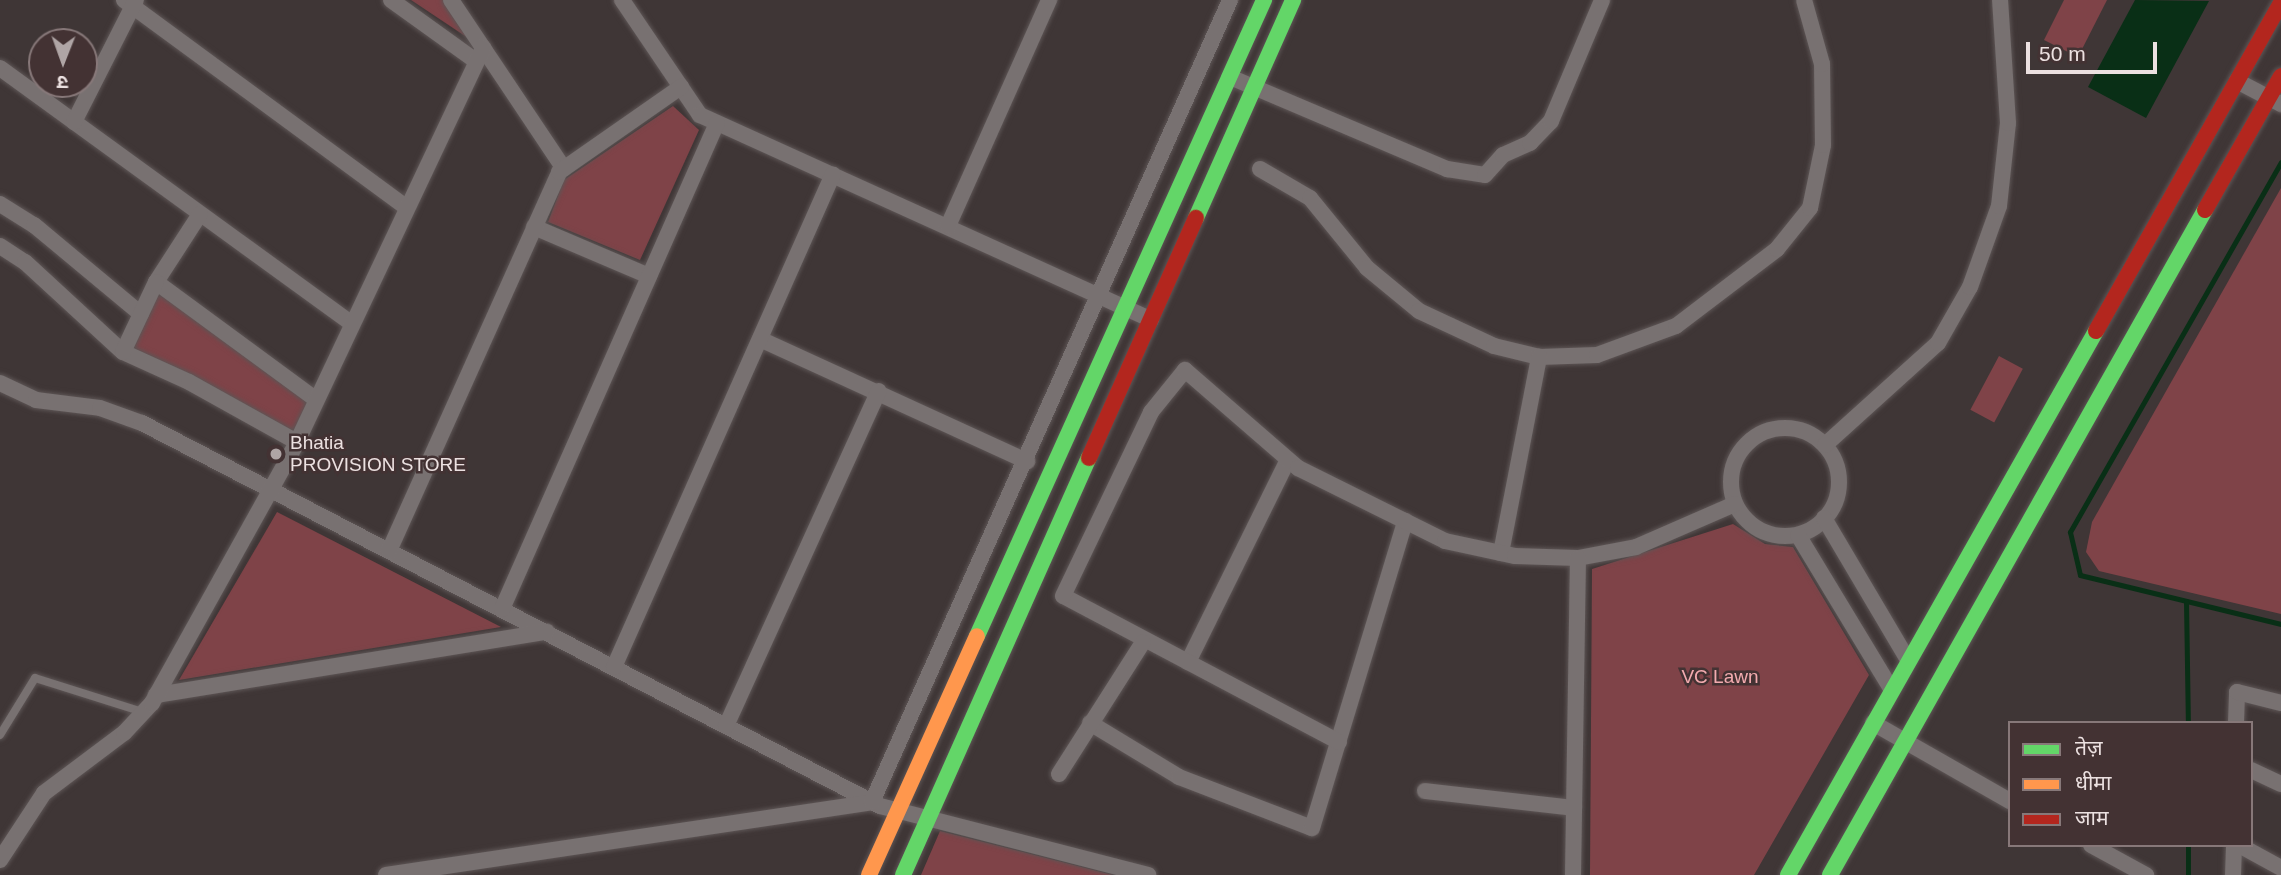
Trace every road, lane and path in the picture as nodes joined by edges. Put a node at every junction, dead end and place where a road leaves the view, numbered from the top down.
1 (391, 0) edge
2 (451, 0) edge
3 (622, 0) edge
4 (1049, 0) edge
5 (1230, 0) edge
6 (1264, 0) edge
7 (1293, 0) edge
8 (1602, 0) edge
9 (1804, 0) edge
10 (2000, 0) edge
11 (132, 3) edge
12 (2281, 3) edge
13 (480, 54) junction
14 (0, 68) edge
15 (2281, 76) edge
16 (1230, 78) junction
17 (2237, 81) junction
18 (1255, 86) junction
19 (681, 87) junction
20 (2275, 101) edge
21 (74, 122) junction
22 (717, 123) junction
23 (564, 169) junction
24 (1260, 169) dead end
25 (833, 174) junction
26 (0, 204) edge
27 (407, 207) junction
28 (200, 214) junction
29 (948, 226) junction
30 (534, 228) junction
31 (0, 246) edge
32 (649, 276) junction
33 (156, 282) junction
34 (1102, 295) junction
35 (1127, 306) junction
36 (141, 314) junction
37 (1152, 320) junction
38 (351, 323) junction
39 (760, 339) junction
40 (123, 352) junction
41 (1539, 358) junction
42 (0, 383) edge
43 (879, 391) junction
44 (315, 399) junction
45 (297, 442) junction
46 (1825, 445) junction
47 (1288, 460) junction
48 (1027, 461) junction
49 (270, 492) junction
50 (1735, 504) junction
51 (1824, 519) junction
52 (1405, 521) junction
53 (1798, 535) junction
54 (389, 551) junction
55 (1501, 552) junction
56 (1578, 558) junction
57 (502, 609) junction
58 (547, 632) junction
59 (1143, 642) junction
60 (1908, 660) junction
61 (1188, 662) junction
62 (614, 667) junction
63 (1892, 690) junction
64 (156, 695) junction
65 (2281, 704) edge
66 (143, 712) junction
67 (2236, 721) edge
68 (1090, 723) junction
69 (1873, 723) junction
70 (726, 726) junction
71 (0, 735) edge
72 (1339, 742) junction
73 (1905, 743) junction
74 (2253, 771) edge
75 (1059, 774) dead end
76 (2281, 784) edge
77 (1425, 791) dead end
78 (2008, 800) edge
79 (872, 802) junction
80 (1574, 808) junction
81 (897, 811) junction
82 (928, 819) junction
83 (2095, 847) edge
84 (2234, 847) edge
85 (2243, 847) edge
86 (0, 860) edge
87 (2281, 867) edge
88 (386, 875) edge
89 (869, 875) edge
90 (903, 875) edge
91 (1148, 875) edge
92 (1573, 875) edge
93 (1788, 875) edge
94 (1830, 875) edge
95 (2146, 875) edge
96 (2233, 875) edge

1 - 13 street
2 - 13 street
3 - 19 street
4 - 29 street
5 - 34 street
6 - 16 street
7 - 18 street
8 - 18 street
9 - 41 street
10 - 46 street
11 - 21 street
11 - 27 street
12 - 17 street
13 - 23 street
13 - 27 street
14 - 21 street
15 - 20 street
16 - 18 street
16 - 35 street
17 - 20 street
17 - 60 street
18 - 37 street
19 - 22 street
19 - 23 street
20 - 73 street
21 - 28 street
22 - 25 street
22 - 32 street
23 - 30 street
24 - 41 street
25 - 29 street
25 - 39 street
26 - 36 street
27 - 38 street
28 - 33 street
28 - 38 street
29 - 34 street
30 - 32 street
30 - 54 street
31 - 40 street
32 - 57 street
33 - 36 street
33 - 44 street
34 - 35 street
34 - 48 street
35 - 37 street
35 - 81 street
36 - 40 street
37 - 82 street
38 - 44 street
39 - 43 street
39 - 62 street
40 - 45 street
41 - 55 street
42 - 49 street
43 - 48 street
43 - 70 street
44 - 45 street
45 - 49 street
46 - 50 street
46 - 51 street
47 - 52 street
47 - 59 street
47 - 61 street
48 - 79 street
49 - 54 street
49 - 64 street
50 - 53 street
50 - 56 street
51 - 53 street
51 - 60 street
52 - 55 street
52 - 72 street
53 - 63 street
54 - 57 street
55 - 56 street
56 - 80 street
57 - 58 street
58 - 62 street
58 - 64 street
59 - 61 street
59 - 68 street
60 - 63 street
61 - 72 street
62 - 70 street
63 - 69 street
64 - 66 street
65 - 67 street
66 - 71 lane
66 - 86 street
68 - 72 street
68 - 75 street
69 - 73 street
69 - 93 street
70 - 79 street
73 - 78 street
73 - 94 street
74 - 76 street
77 - 80 street
79 - 81 street
79 - 88 street
80 - 92 street
81 - 82 street
81 - 89 street
82 - 90 street
82 - 91 street
83 - 95 street
84 - 96 street
85 - 87 street

